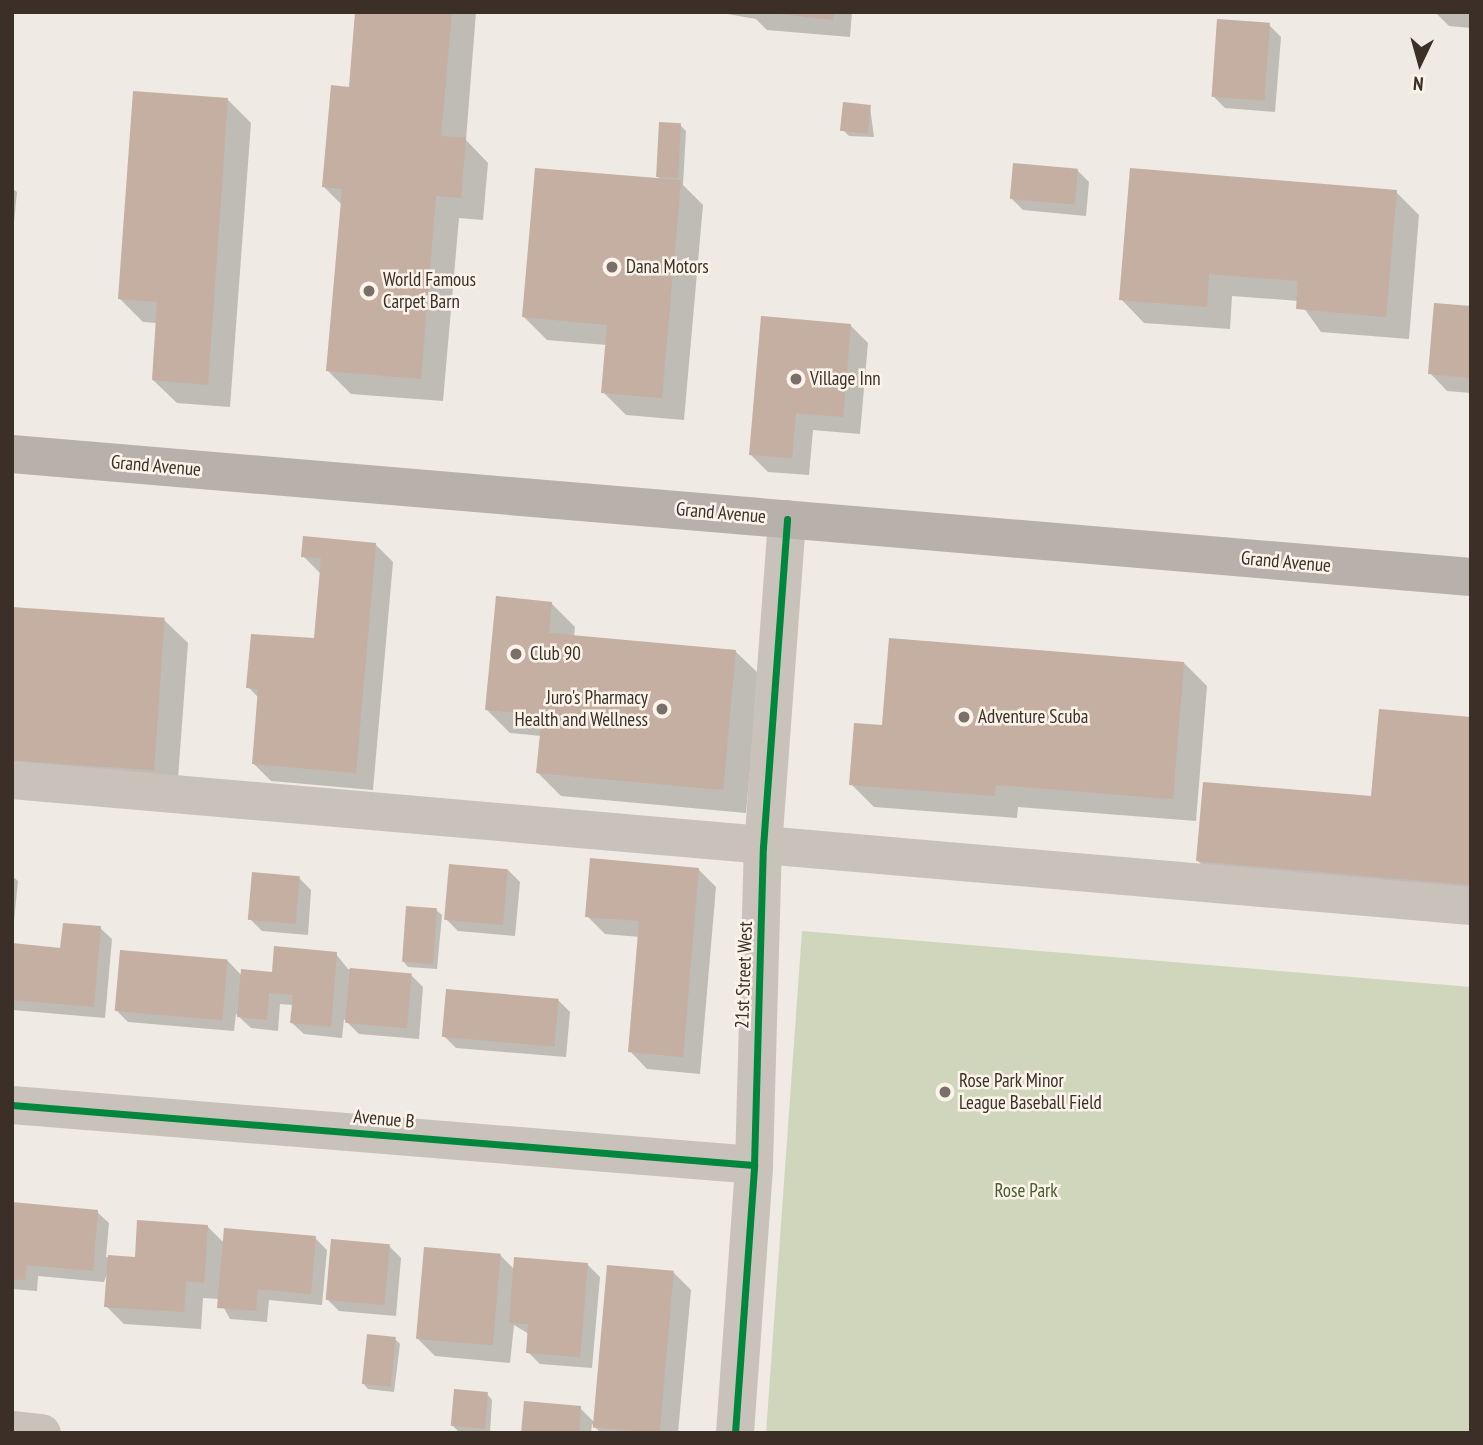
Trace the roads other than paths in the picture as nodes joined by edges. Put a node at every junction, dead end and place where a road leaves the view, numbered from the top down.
1 (12, 454) edge
2 (787, 519) junction
3 (1471, 577) edge
4 (12, 780) edge
5 (763, 847) junction
6 (1471, 906) edge
7 (12, 1105) edge
8 (754, 1165) junction
9 (12, 1430) edge
10 (42, 1433) edge
11 (735, 1433) edge

1 - 2 main road, Grand Avenue
2 - 3 main road, Grand Avenue
2 - 5 street, 21st Street West
4 - 5 street
5 - 6 street
5 - 8 street, 21st Street West
7 - 8 street, Avenue B
8 - 11 street, 21st Street West
9 - 10 street

